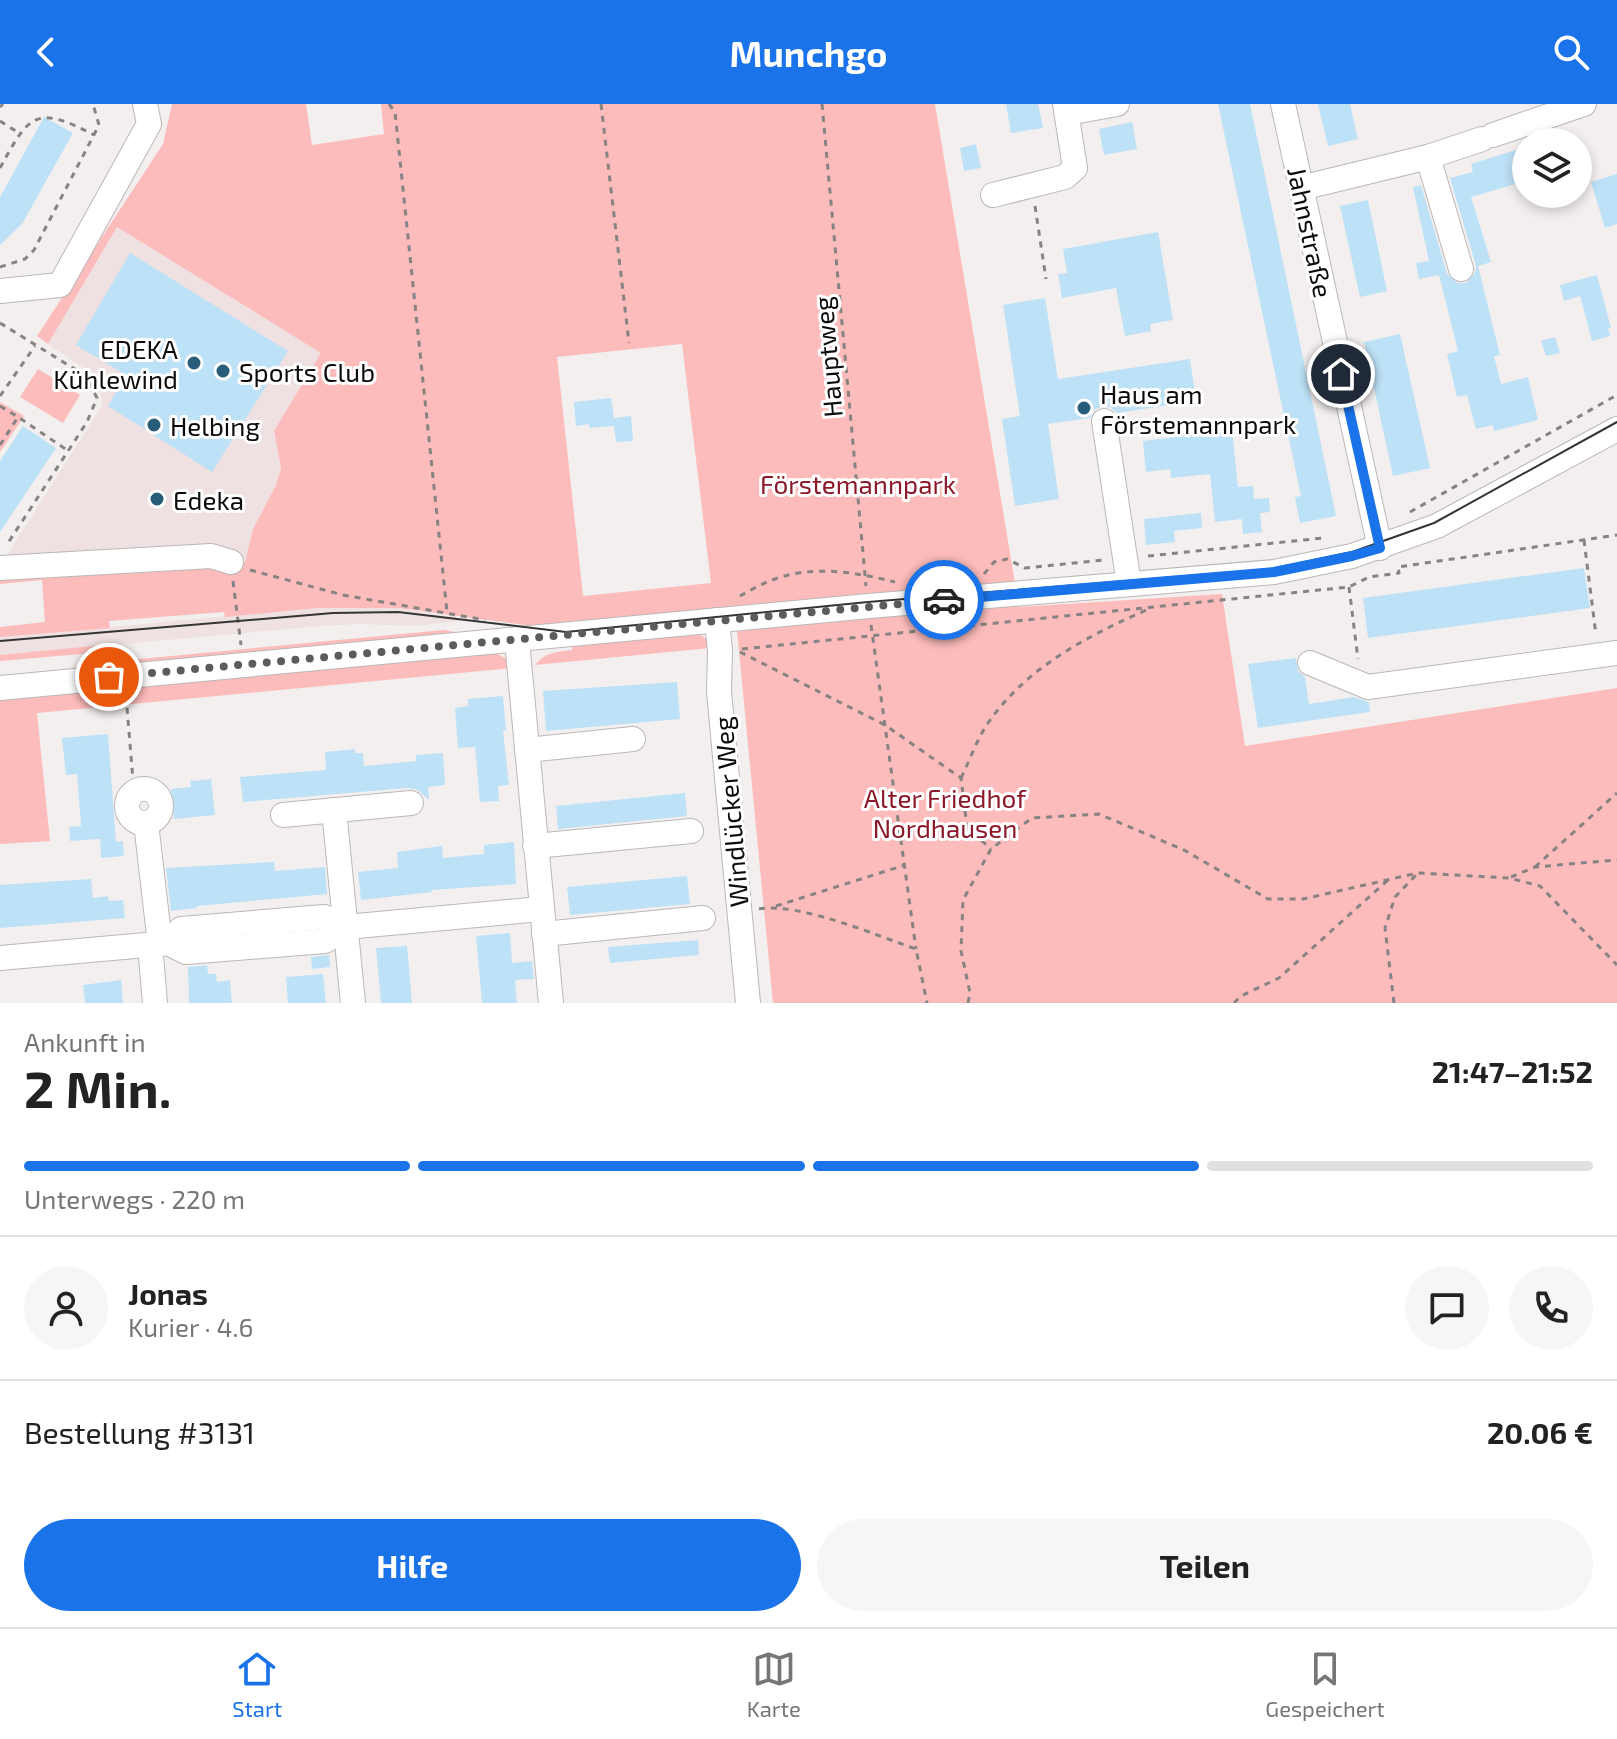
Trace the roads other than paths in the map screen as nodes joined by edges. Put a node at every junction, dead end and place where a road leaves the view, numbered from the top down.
1 (145, 104) edge
2 (1117, 104) edge
3 (1283, 104) edge
4 (1584, 104) edge
5 (1066, 108) edge
6 (1428, 157) junction
7 (1301, 188) junction
8 (993, 195) dead end
9 (1461, 269) dead end
10 (0, 291) edge
11 (1104, 421) dead end
12 (1617, 429) edge
13 (1378, 539) junction
14 (3, 558) edge
15 (231, 562) road end
16 (1129, 584) junction
17 (717, 620) junction
18 (517, 641) junction
19 (1608, 654) edge
20 (1310, 663) dead end
21 (0, 688) edge
22 (633, 739) dead end
23 (527, 750) junction
24 (134, 792) road end
25 (411, 803) dead end
26 (334, 810) junction
27 (283, 815) dead end
28 (691, 831) dead end
29 (535, 846) junction
30 (541, 909) junction
31 (703, 918) dead end
32 (346, 927) junction
33 (544, 934) junction
34 (159, 944) junction
35 (0, 958) edge
36 (155, 1003) edge
37 (353, 1003) edge
38 (551, 1003) edge
39 (748, 1003) edge

1 - 10 street
2 - 5 street
3 - 7 street, Jahnstraße
4 - 6 street
5 - 8 street
6 - 7 street
6 - 9 street
7 - 13 street, Jahnstraße
11 - 16 street
12 - 13 street
13 - 16 street
14 - 15 street
16 - 17 street
17 - 18 street
17 - 39 street, Windlücker Weg
18 - 21 street
18 - 23 street
19 - 20 street
22 - 23 street
23 - 29 street
24 - 34 street
25 - 26 street
26 - 27 street
26 - 32 street
28 - 29 street
29 - 30 street
30 - 32 street
30 - 33 street
31 - 33 street
32 - 34 street
32 - 37 street
33 - 38 street
34 - 35 street
34 - 36 street

